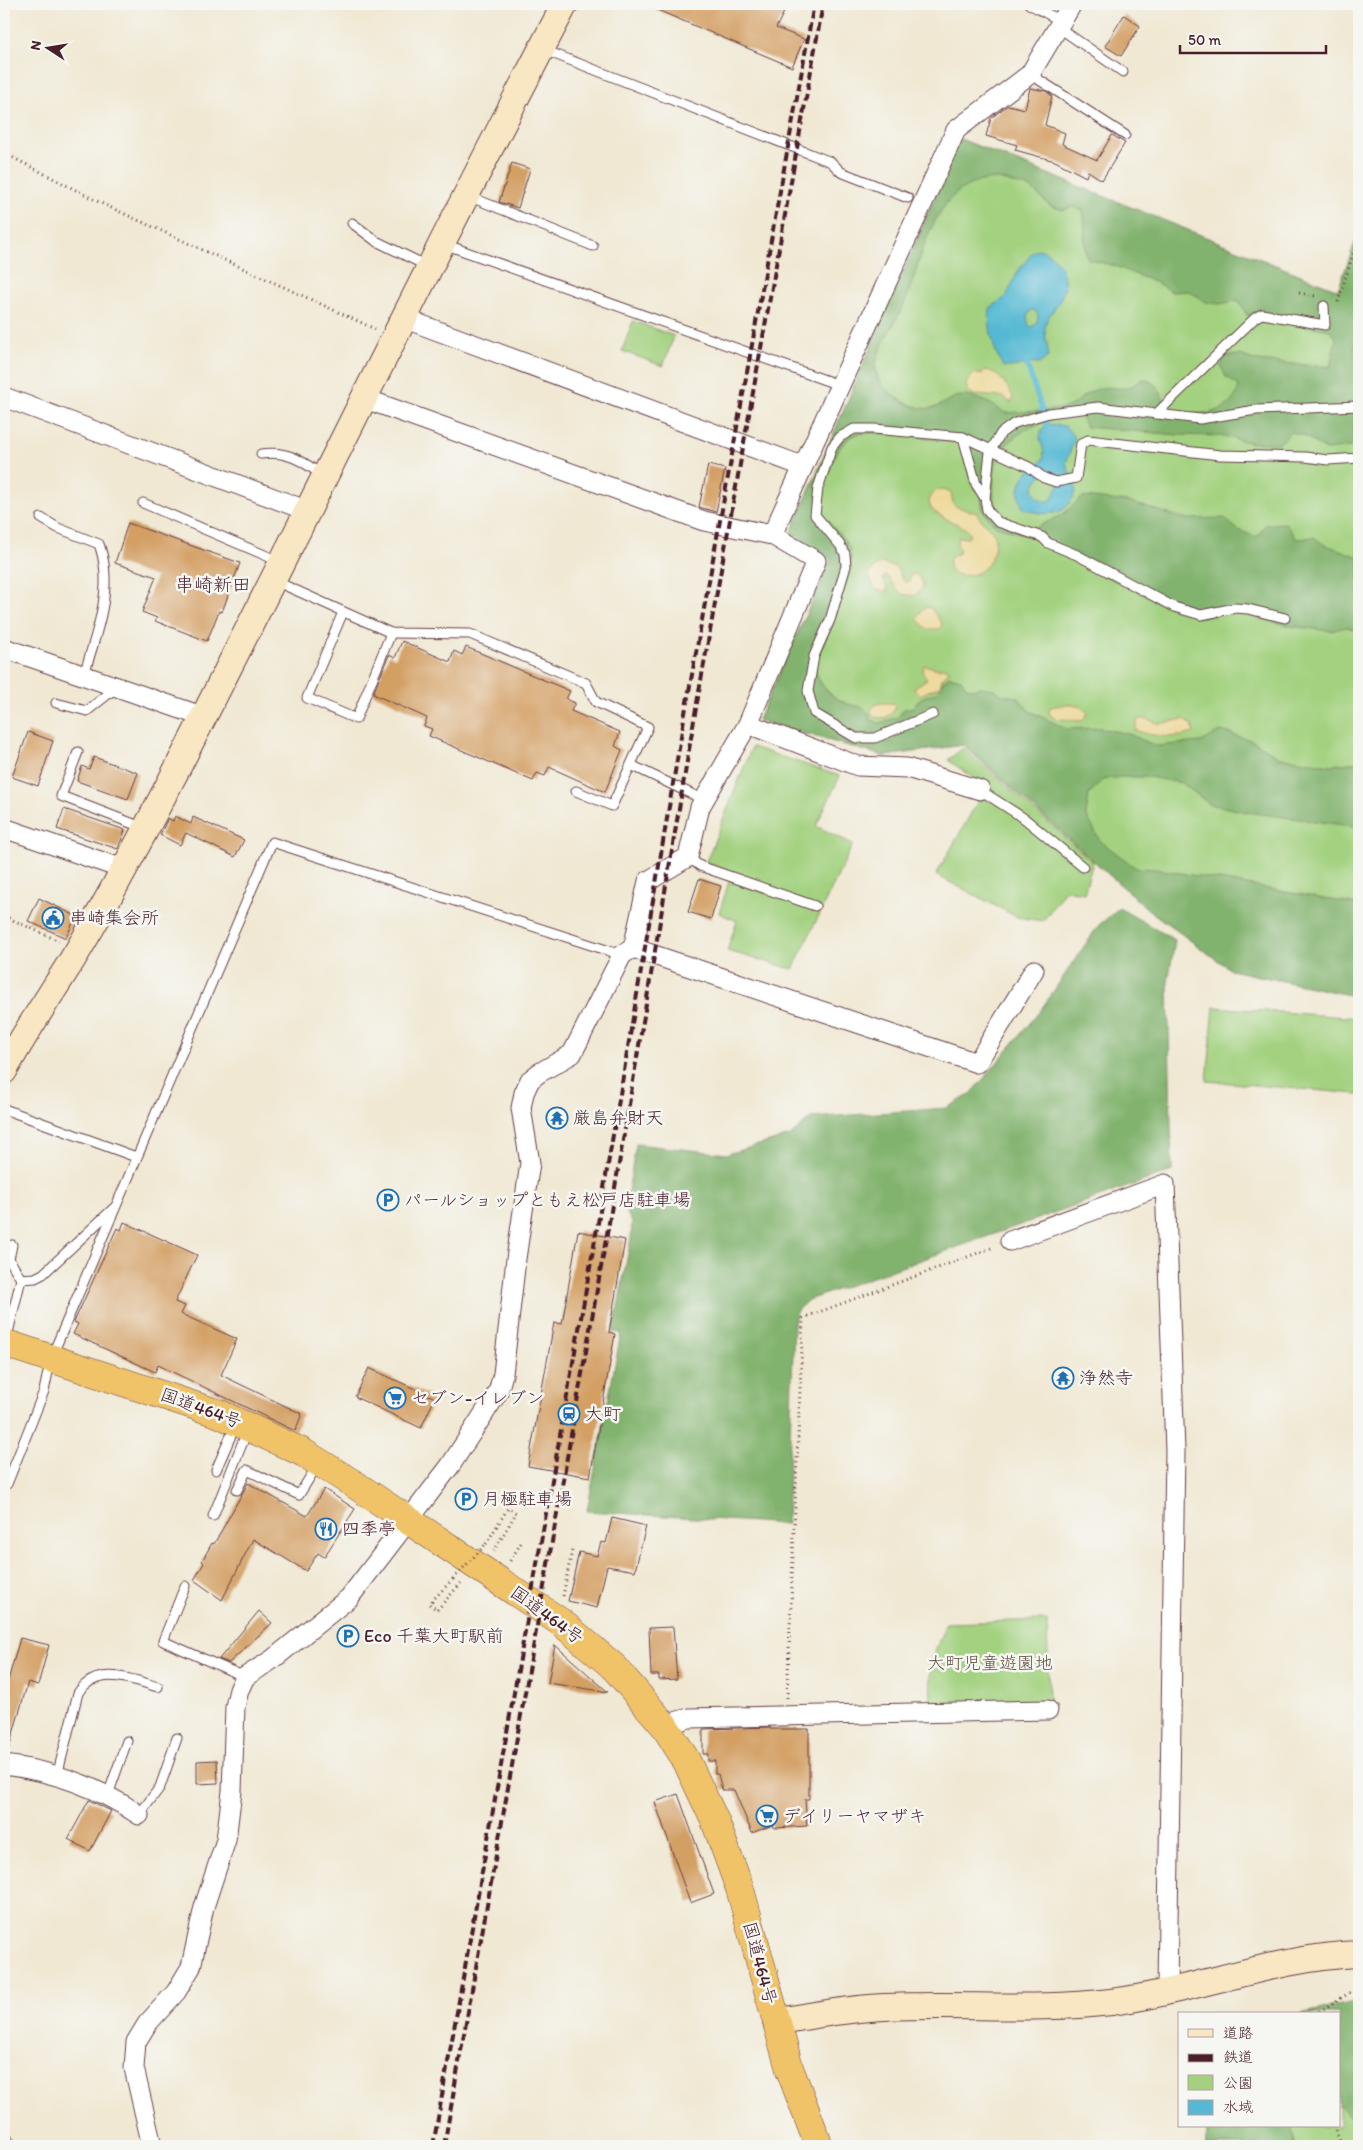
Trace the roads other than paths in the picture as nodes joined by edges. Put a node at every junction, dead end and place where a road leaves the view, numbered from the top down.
1 (566, 4) edge
2 (1029, 4) edge
3 (1072, 4) edge
4 (1060, 24) junction
5 (542, 48) junction
6 (1124, 72) dead end
7 (1030, 74) junction
8 (1125, 135) dead end
9 (466, 195) junction
10 (908, 198) dead end
11 (352, 223) dead end
12 (441, 244) junction
13 (593, 246) dead end
14 (429, 267) junction
15 (1326, 302) road end
16 (398, 328) junction
17 (839, 385) junction
18 (4, 397) edge
19 (363, 398) junction
20 (1359, 406) edge
21 (1156, 414) junction
22 (962, 437) junction
23 (990, 452) junction
24 (261, 454) dead end
25 (1359, 458) edge
26 (802, 466) junction
27 (325, 478) junction
28 (985, 498) junction
29 (143, 504) dead end
30 (308, 511) junction
31 (41, 518) dead end
32 (772, 535) junction
33 (279, 572) junction
34 (343, 612) junction
35 (1286, 618) dead end
36 (391, 633) junction
37 (4, 648) edge
38 (84, 675) junction
39 (117, 687) junction
40 (56, 703) dead end
41 (933, 714) dead end
42 (204, 717) junction
43 (748, 724) junction
44 (78, 752) dead end
45 (631, 765) junction
46 (980, 790) joint
47 (576, 791) dead end
48 (704, 800) junction
49 (4, 828) edge
50 (145, 828) junction
51 (688, 857) junction
52 (1083, 867) dead end
53 (123, 869) junction
54 (815, 906) dead end
55 (628, 952) junction
56 (1034, 970) dead end
57 (4, 1071) edge
58 (4, 1108) edge
59 (136, 1157) junction
60 (119, 1204) junction
61 (1010, 1241) road end
62 (12, 1245) dead end
63 (21, 1279) junction
64 (5, 1344) edge
65 (51, 1358) junction
66 (244, 1424) junction
67 (320, 1462) junction
68 (216, 1470) dead end
69 (7, 1484) dead end
70 (237, 1490) dead end
71 (214, 1516) dead end
72 (408, 1520) junction
73 (186, 1586) dead end
74 (245, 1677) junction
75 (158, 1687) dead end
76 (1048, 1710) dead end
77 (664, 1725) junction
78 (177, 1738) dead end
79 (127, 1741) dead end
80 (4, 1765) edge
81 (57, 1776) junction
82 (108, 1795) junction
83 (139, 1814) joint
84 (1359, 1954) edge
85 (1167, 1990) junction
86 (776, 2022) junction
87 (152, 2146) edge
88 (819, 2146) edge

1 - 5 street
2 - 4 lane
3 - 4 street
4 - 6 lane
4 - 7 street
5 - 9 street
5 - 10 lane
7 - 8 lane
7 - 17 street
9 - 12 street
9 - 13 lane
11 - 14 lane
12 - 14 street
12 - 17 lane
14 - 16 street
15 - 21 lane
16 - 19 street
16 - 26 street
17 - 26 street
18 - 30 street
19 - 27 street
19 - 32 street
20 - 21 lane
21 - 23 lane
22 - 23 lane
22 - 28 lane
22 - 41 lane
23 - 25 lane
23 - 28 lane
24 - 27 lane
26 - 32 street
27 - 30 street
28 - 35 lane
29 - 33 lane
30 - 33 street
31 - 38 lane
32 - 43 street
33 - 34 lane
33 - 42 street
34 - 36 lane
34 - 36 lane
36 - 45 lane
37 - 38 street
38 - 39 street
39 - 40 lane
39 - 42 street
42 - 50 street
43 - 46 street
43 - 48 street
44 - 50 lane
45 - 47 lane
45 - 48 lane
46 - 52 lane
48 - 51 street
49 - 53 street
50 - 53 street
51 - 54 lane
51 - 55 street
53 - 57 street
55 - 56 street
55 - 59 lane
55 - 72 street
58 - 59 lane
59 - 60 lane
60 - 63 lane
60 - 65 lane
61 - 85 street
62 - 63 lane
63 - 64 lane
64 - 65 highway, 国道464号
65 - 66 highway, 国道464号
65 - 69 lane
66 - 67 highway, 国道464号
66 - 68 lane
66 - 71 lane
67 - 70 lane
67 - 72 highway, 国道464号
72 - 74 street
72 - 77 highway, 国道464号
73 - 74 lane
74 - 87 street
75 - 81 lane
76 - 77 street
77 - 86 highway, 国道464号
78 - 83 lane
79 - 82 lane
80 - 81 street
81 - 82 street
82 - 83 street
84 - 85 street
85 - 86 street
86 - 88 highway, 国道464号

